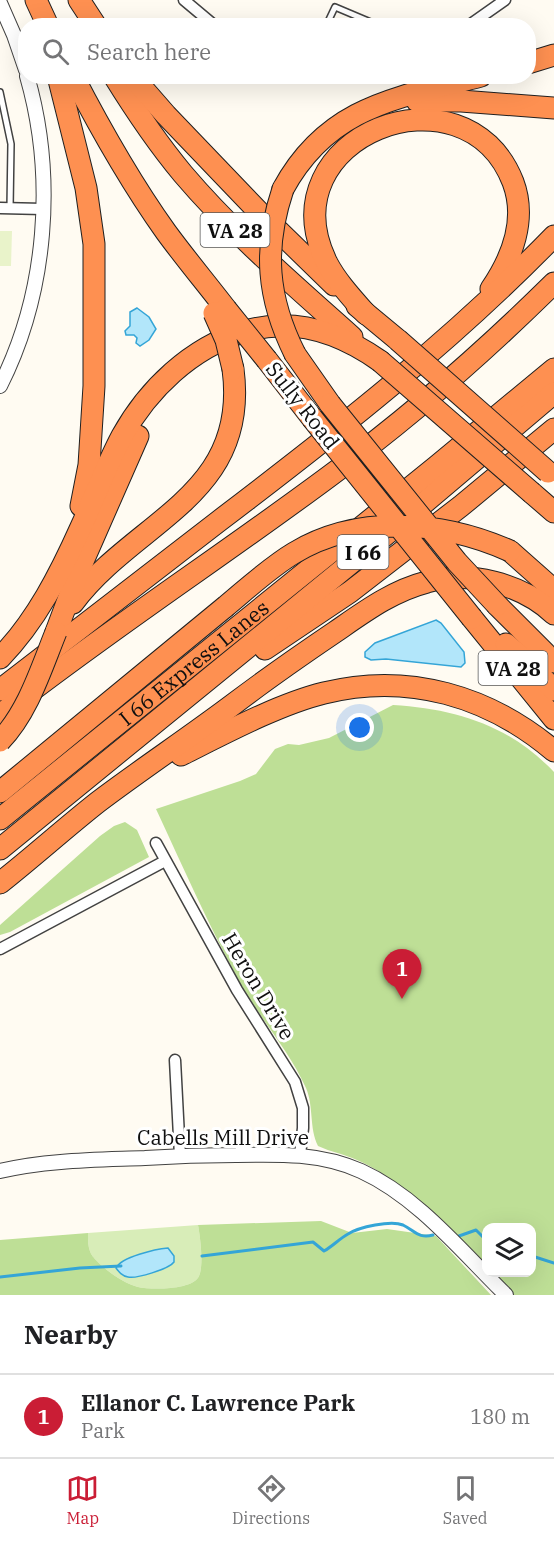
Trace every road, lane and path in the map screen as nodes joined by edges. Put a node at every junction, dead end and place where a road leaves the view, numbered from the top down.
1 (73, 0) edge
2 (79, 0) edge
3 (505, 0) edge
4 (187, 1) edge
5 (0, 3) edge
6 (488, 5) edge
7 (81, 18) edge
8 (91, 18) edge
9 (206, 18) edge
10 (330, 18) edge
11 (361, 18) edge
12 (476, 18) edge
13 (18, 47) edge
14 (554, 55) edge
15 (536, 61) edge
16 (29, 84) edge
17 (60, 84) edge
18 (77, 84) edge
19 (119, 84) edge
20 (139, 84) edge
21 (452, 84) edge
22 (0, 92) edge
23 (554, 108) edge
24 (361, 112) junction
25 (5, 208) edge
26 (43, 208) junction
27 (554, 236) edge
28 (554, 283) edge
29 (220, 311) junction
30 (366, 314) junction
31 (463, 324) junction
32 (222, 340) junction
33 (380, 361) junction
34 (554, 369) edge
35 (0, 386) edge
36 (554, 393) edge
37 (554, 429) edge
38 (551, 475) edge
39 (554, 512) edge
40 (510, 551) junction
41 (64, 561) junction
42 (554, 580) edge
43 (554, 590) edge
44 (76, 592) junction
45 (554, 614) edge
46 (472, 618) junction
47 (0, 658) edge
48 (554, 662) edge
49 (172, 680) junction
50 (0, 690) edge
51 (554, 690) edge
52 (171, 710) junction
53 (0, 715) edge
54 (554, 719) edge
55 (0, 741) edge
56 (554, 751) edge
57 (0, 792) edge
58 (83, 815) junction
59 (0, 819) edge
60 (0, 832) edge
61 (156, 843) dead end
62 (0, 849) edge
63 (165, 861) junction
64 (0, 883) edge
65 (0, 949) edge
66 (175, 1060) dead end
67 (300, 1155) junction
68 (180, 1156) junction
69 (0, 1172) edge
70 (506, 1295) edge

1 - 7 highway
2 - 8 highway
3 - 6 street
4 - 9 street
5 - 13 street
6 - 12 street
10 - 11 lane
14 - 15 highway
16 - 26 street
17 - 41 highway
18 - 29 highway, Sully Road / VA 28
19 - 33 highway, VA 28
20 - 30 highway
21 - 24 highway
22 - 25 lane
23 - 24 highway
24 - 48 highway, bridge
25 - 26 street
26 - 35 street
27 - 31 highway
28 - 53 highway
29 - 44 highway, bridge
29 - 46 highway, Sully Road / VA 28, bridge
30 - 31 highway
30 - 38 highway, bridge
31 - 50 highway
32 - 33 highway
32 - 41 highway
32 - 44 highway
33 - 39 highway, VA 28, bridge
34 - 49 highway, I 66 Express Lanes
36 - 52 highway, I 66
37 - 52 highway
40 - 42 highway
40 - 43 highway
40 - 57 highway, bridge
41 - 47 highway
44 - 55 highway, bridge
45 - 58 highway
46 - 51 highway
46 - 54 highway, Sully Road / VA 28
49 - 59 highway, I 66 Express Lanes
49 - 60 highway
52 - 62 highway, I 66
56 - 58 highway
58 - 64 highway
61 - 63 street, Heron Drive
63 - 65 street
63 - 67 street, Heron Drive
66 - 68 street
67 - 68 street, Cabells Mill Drive
67 - 70 street, Cabells Mill Drive
68 - 69 street, Cabells Mill Drive

